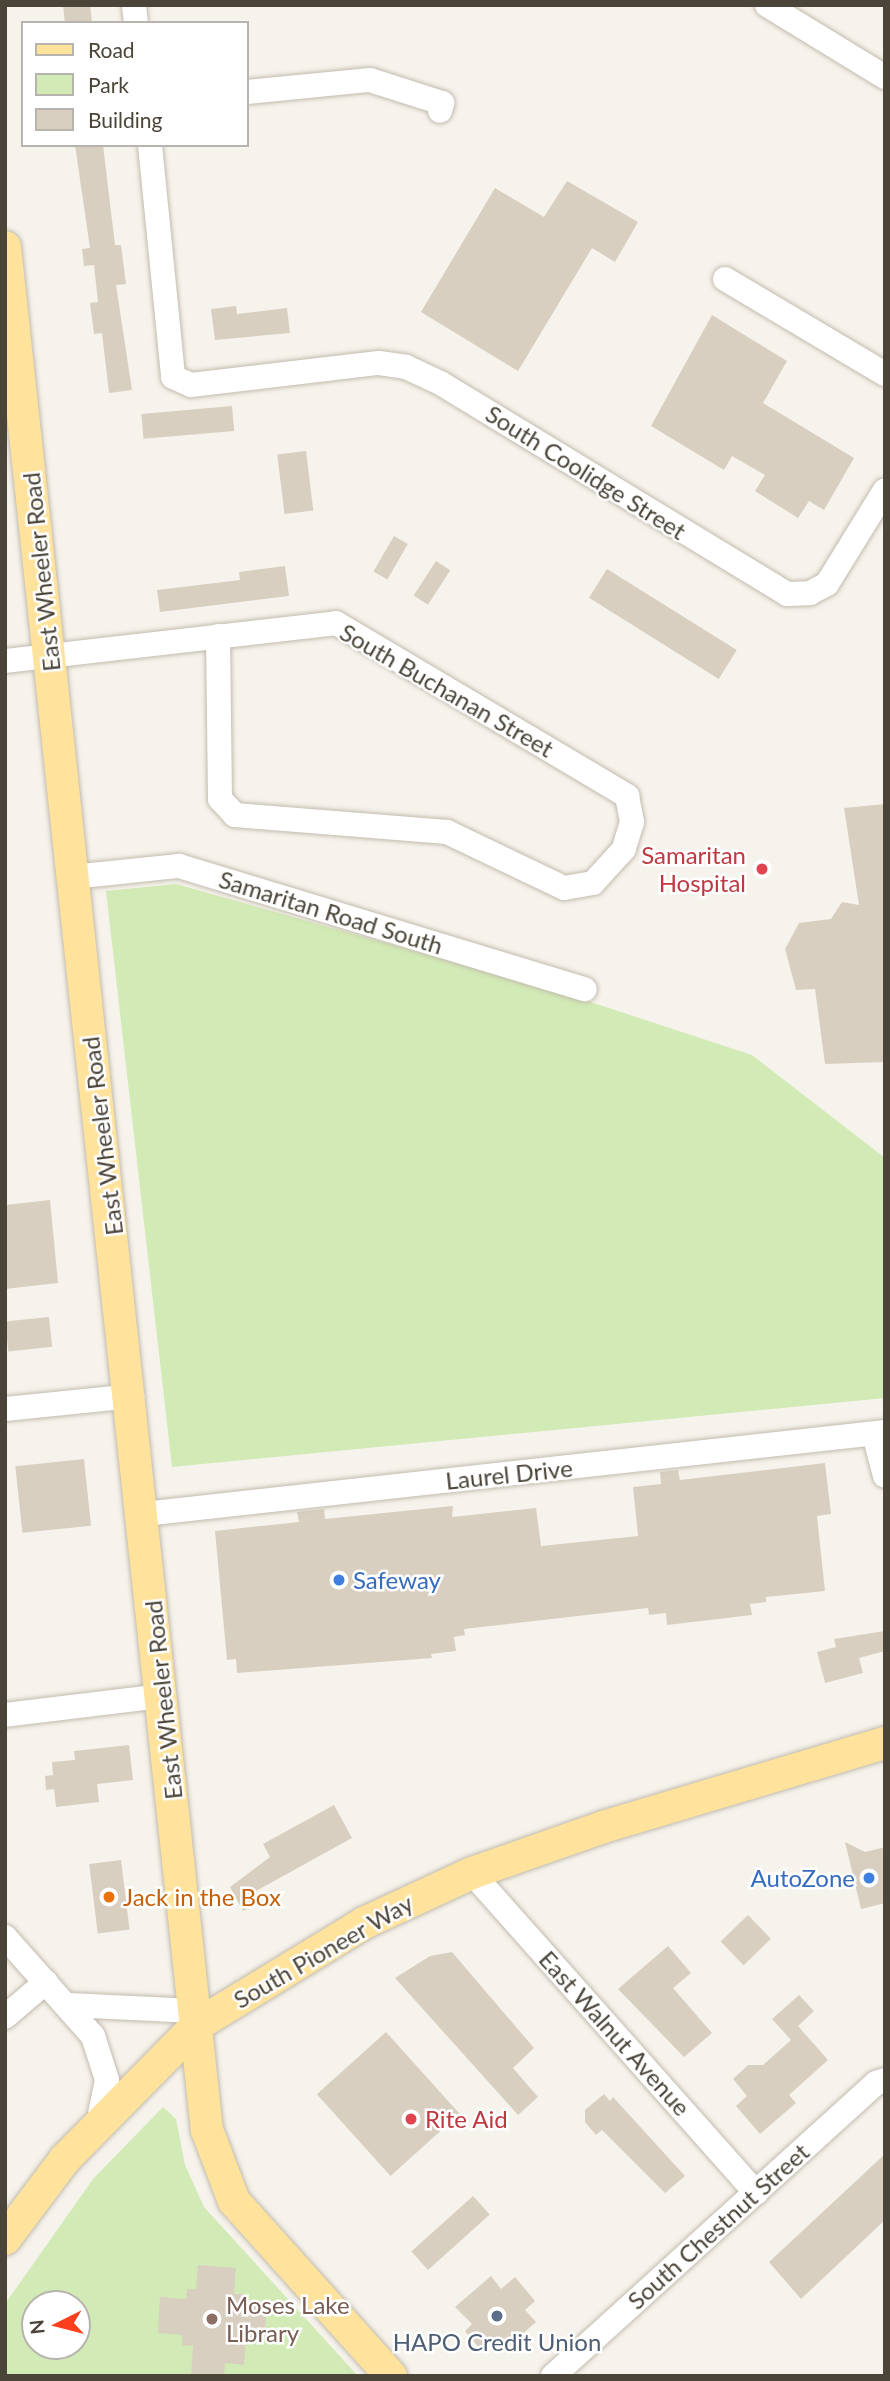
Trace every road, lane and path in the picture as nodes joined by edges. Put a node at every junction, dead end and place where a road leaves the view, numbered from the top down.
1 (767, 5) edge
2 (885, 78) edge
3 (248, 92) edge
4 (440, 111) dead end
5 (150, 147) edge
6 (5, 247) edge
7 (725, 279) dead end
8 (885, 374) edge
9 (885, 490) edge
10 (218, 636) junction
11 (50, 657) junction
12 (5, 661) edge
13 (72, 877) junction
14 (585, 989) dead end
15 (132, 1396) junction
16 (5, 1409) edge
17 (879, 1433) edge
18 (885, 1476) edge
19 (144, 1514) junction
20 (163, 1696) junction
21 (5, 1715) edge
22 (885, 1743) edge
23 (472, 1873) junction
24 (5, 1937) edge
25 (46, 1982) junction
26 (69, 2005) junction
27 (5, 2017) edge
28 (196, 2018) junction
29 (885, 2080) edge
30 (98, 2124) junction
31 (756, 2193) junction
32 (5, 2239) edge
33 (391, 2376) edge
34 (553, 2376) edge

1 - 2 street
3 - 4 street
5 - 9 street, South Coolidge Street
6 - 11 main road, East Wheeler Road
7 - 8 street
10 - 10 street, South Buchanan Street
10 - 11 street, South Buchanan Street
11 - 12 street, South Buchanan Street
11 - 13 main road, East Wheeler Road
13 - 14 street, Samaritan Road South
13 - 15 main road, East Wheeler Road
15 - 16 street
15 - 19 main road, East Wheeler Road
17 - 18 street
17 - 19 street, Laurel Drive
19 - 20 main road, East Wheeler Road
20 - 21 street
20 - 28 main road, East Wheeler Road
22 - 23 main road, South Pioneer Way
23 - 28 main road, South Pioneer Way
23 - 31 street, East Walnut Avenue
24 - 25 street
25 - 26 street
25 - 27 street
26 - 28 street
26 - 30 street
28 - 30 main road, South Pioneer Way
28 - 33 main road, East Wheeler Road
29 - 31 street, South Chestnut Street
30 - 32 main road, South Pioneer Way
31 - 34 street, South Chestnut Street

